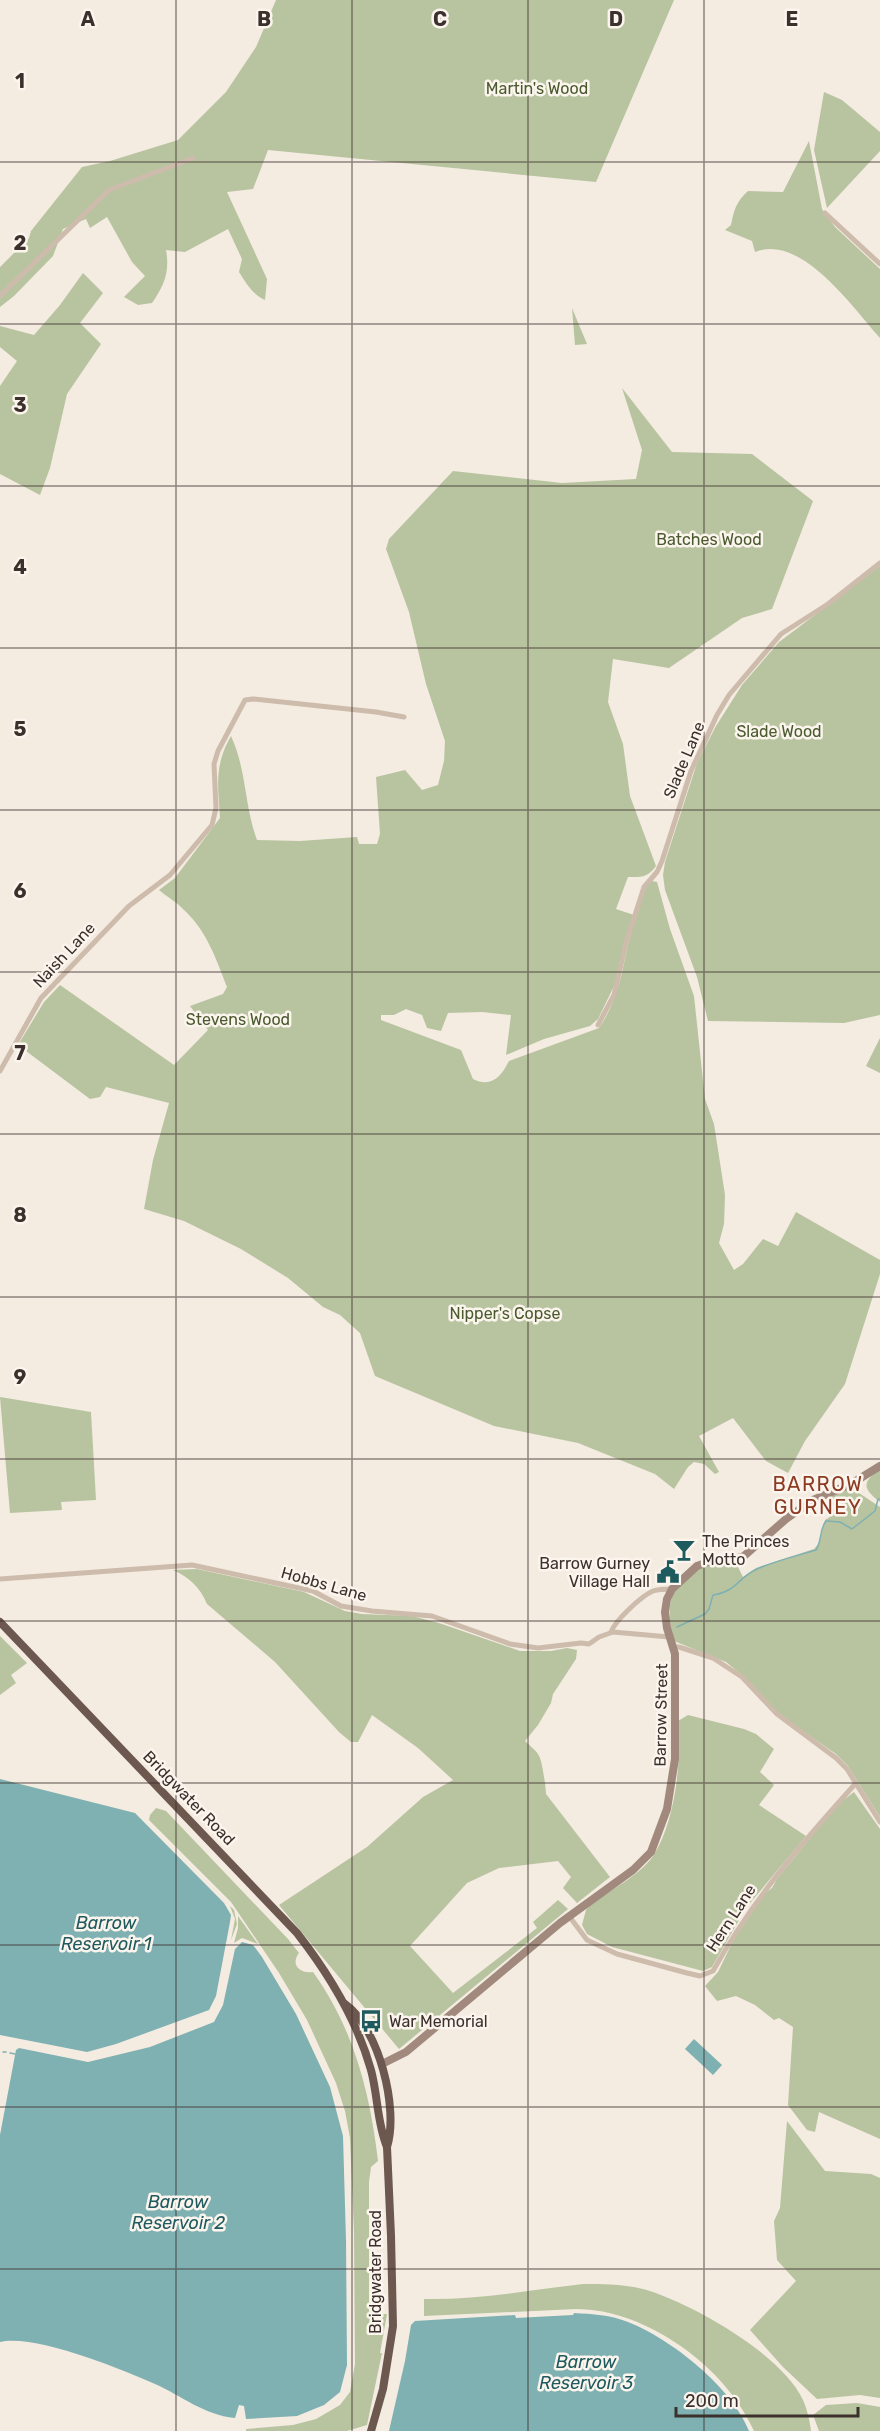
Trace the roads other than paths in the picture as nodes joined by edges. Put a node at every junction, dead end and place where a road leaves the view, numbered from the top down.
1 (193, 158) dead end
2 (825, 213) dead end
3 (880, 264) edge
4 (0, 296) edge
5 (880, 563) edge
6 (404, 717) dead end
7 (598, 1024) dead end
8 (0, 1071) edge
9 (880, 1466) edge
10 (0, 1579) edge
11 (672, 1589) junction
12 (0, 1622) edge
13 (610, 1632) junction
14 (669, 1636) junction
15 (673, 1647) junction
16 (856, 1783) junction
17 (880, 1822) edge
18 (569, 1916) junction
19 (345, 2004) junction
20 (348, 2016) junction
21 (367, 2058) junction
22 (381, 2064) junction
23 (376, 2092) junction
24 (387, 2147) junction
25 (371, 2431) edge

1 - 4 street
2 - 3 street
5 - 7 street, Slade Lane
6 - 8 street, Naish Lane
9 - 11 main road
10 - 13 street, Hobbs Lane
11 - 13 street
11 - 14 main road, Barrow Street
12 - 19 highway, Bridgwater Road
13 - 14 street, Hobbs Lane
14 - 15 main road, Barrow Street
15 - 16 street
15 - 18 main road, Barrow Street
16 - 17 street
16 - 18 street, Hern Lane
18 - 22 main road, Barrow Street
19 - 20 highway, Bridgwater Road
19 - 22 highway, Bridgwater Road
20 - 21 highway, Bridgwater Road
20 - 23 highway
21 - 22 highway
21 - 23 highway, Bridgwater Road
22 - 23 highway
22 - 24 highway, Bridgwater Road
23 - 24 highway, Bridgwater Road
24 - 25 highway, Bridgwater Road

